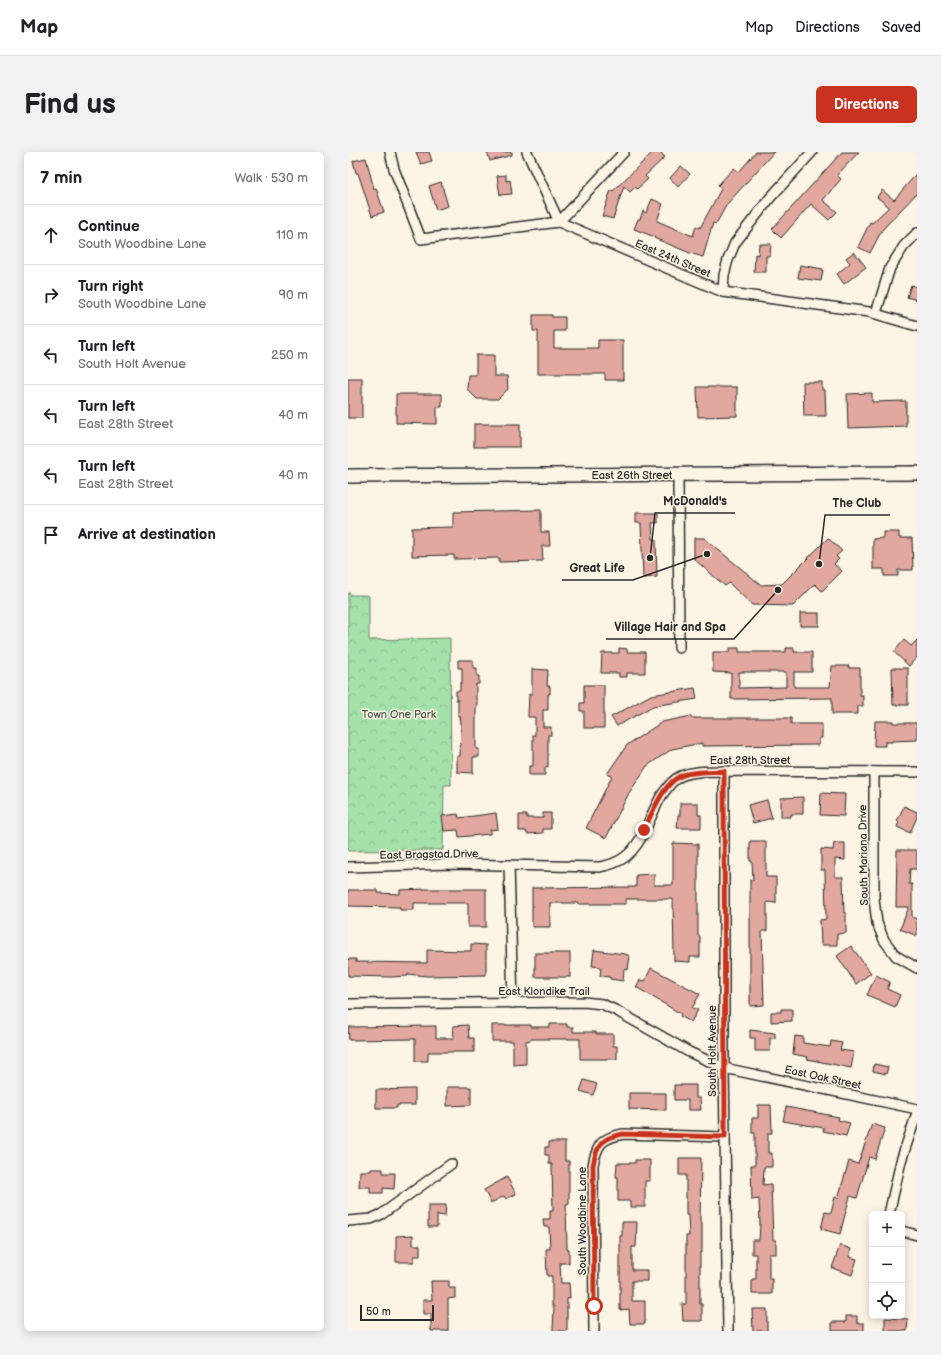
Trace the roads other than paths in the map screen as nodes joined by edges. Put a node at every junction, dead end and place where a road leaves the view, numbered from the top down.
1 (390, 152) edge
2 (527, 152) edge
3 (624, 152) edge
4 (812, 152) edge
5 (559, 222) junction
6 (917, 233) edge
7 (723, 292) junction
8 (876, 313) junction
9 (917, 326) edge
10 (917, 473) edge
11 (678, 474) junction
12 (348, 476) edge
13 (679, 648) dead end
14 (724, 771) junction
15 (874, 772) junction
16 (917, 772) edge
17 (509, 866) junction
18 (348, 867) edge
19 (917, 968) edge
20 (513, 1003) junction
21 (348, 1004) edge
22 (724, 1068) junction
23 (917, 1109) edge
24 (917, 1113) edge
25 (725, 1137) junction
26 (451, 1164) dead end
27 (890, 1211) edge
28 (348, 1221) edge
29 (905, 1232) edge
30 (917, 1235) edge
31 (594, 1331) edge
32 (728, 1331) edge

1 - 5 street
2 - 5 street
3 - 5 street
4 - 7 street
5 - 7 street, East 24th Street
6 - 8 street
7 - 8 street, East 24th Street
8 - 9 street, East 24th Street
10 - 11 main road, East 26th Street
11 - 12 main road, East 26th Street
11 - 13 street
14 - 15 street, East 28th Street
14 - 17 street, East 28th Street
14 - 22 street, South Holt Avenue
15 - 16 street, East 28th Street
15 - 19 street, South Mariana Drive
17 - 18 street, East Bragstad Drive
17 - 20 street
20 - 21 street, East Klondike Trail
20 - 22 street, East Klondike Trail
22 - 23 street, East Oak Street
22 - 25 street, South Holt Avenue
24 - 27 street
25 - 31 street, South Woodbine Lane
25 - 32 street, South Holt Avenue
26 - 28 street
29 - 30 street

